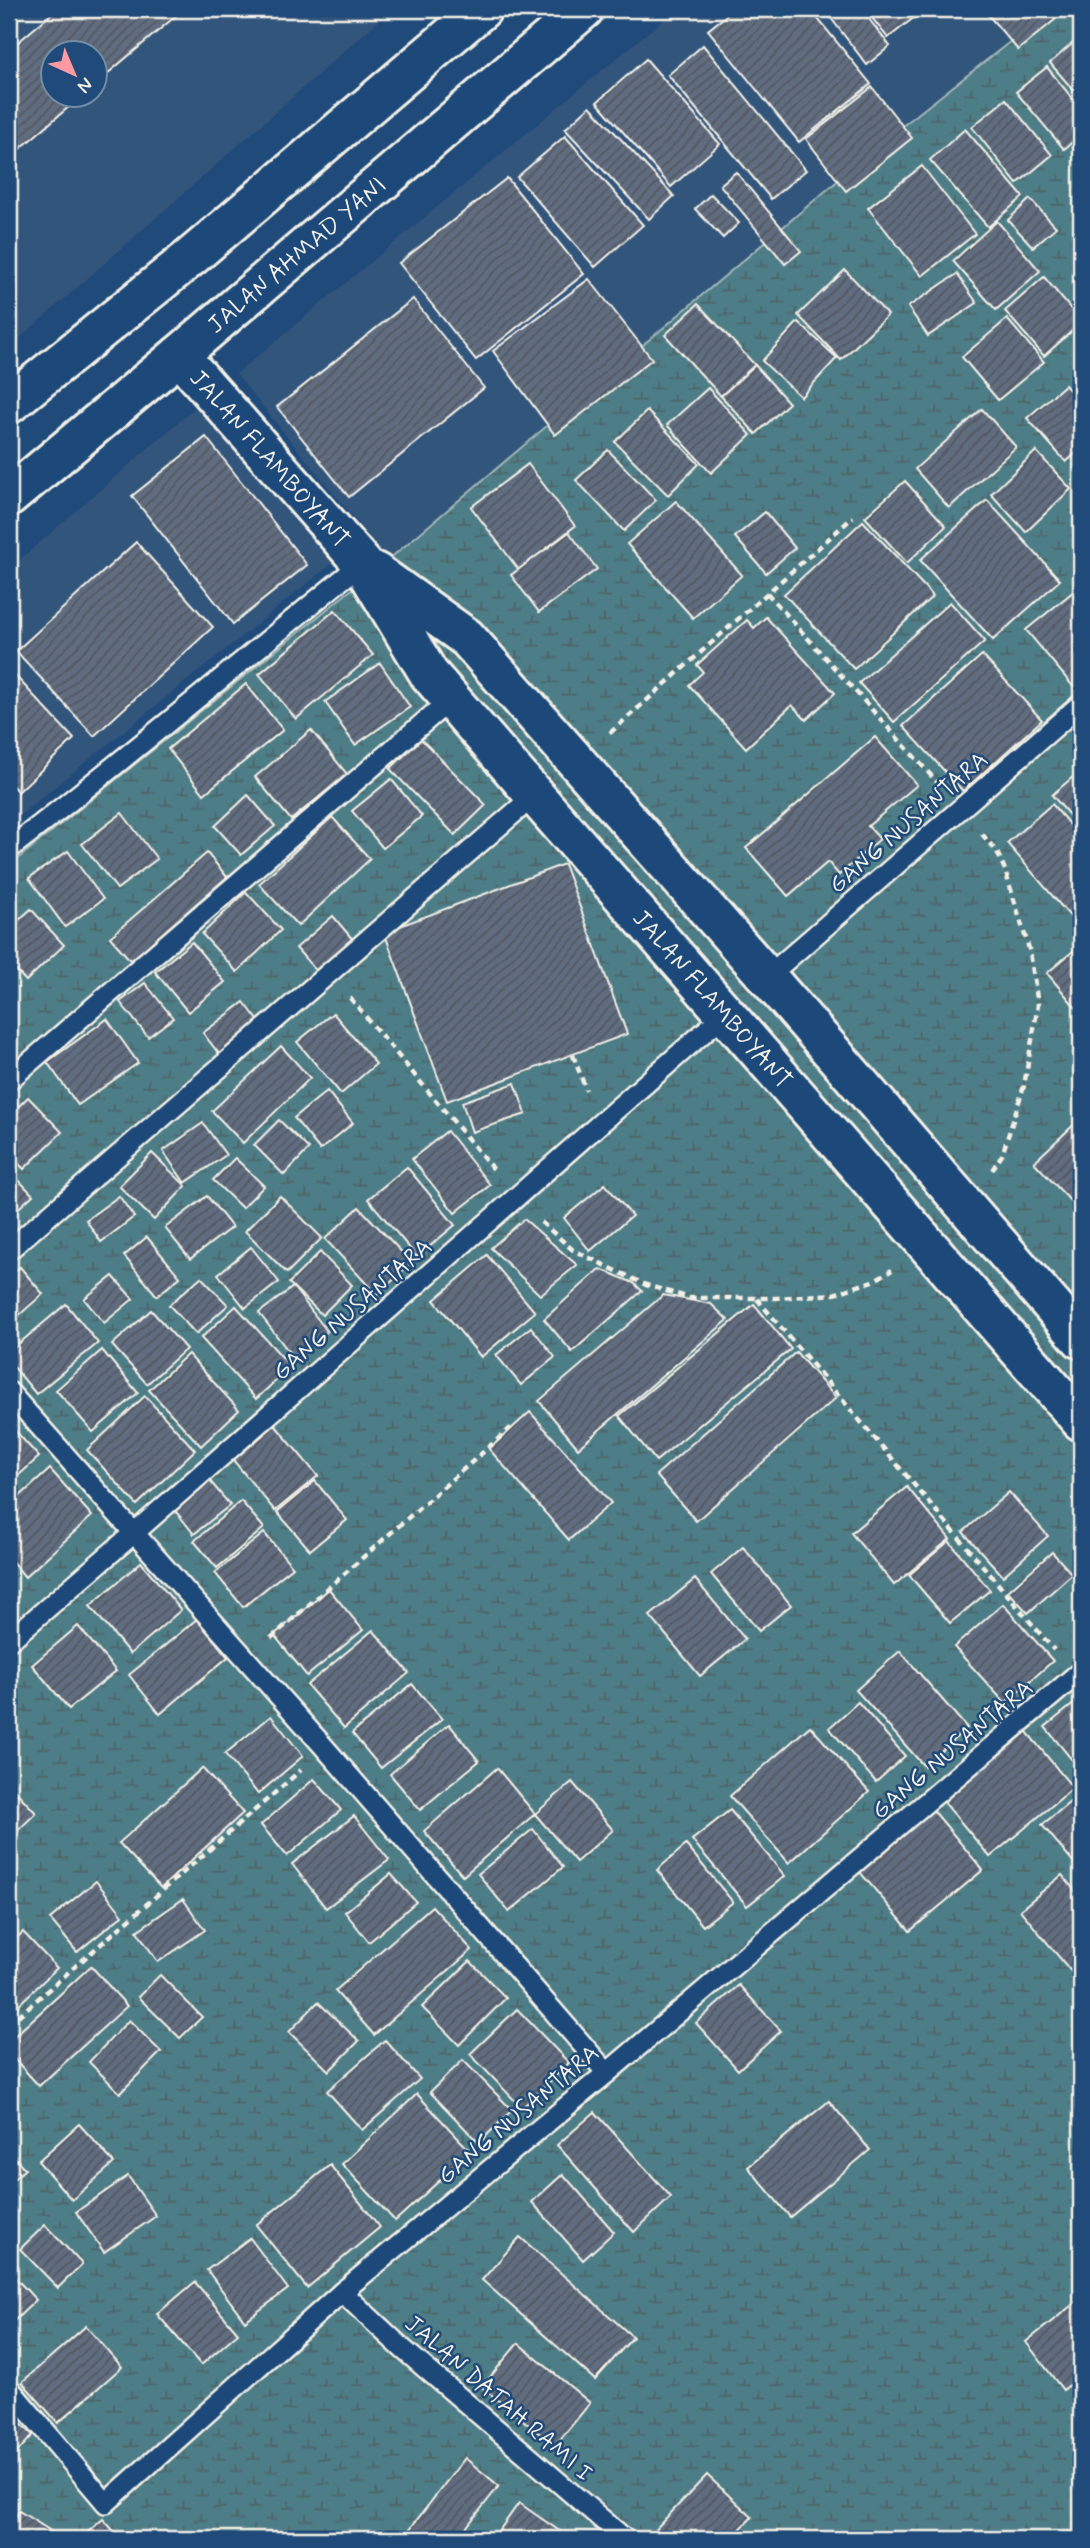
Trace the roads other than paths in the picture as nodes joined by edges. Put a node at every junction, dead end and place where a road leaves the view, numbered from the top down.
1 (482, 9) edge
2 (584, 9) edge
3 (179, 355) junction
4 (9, 404) edge
5 (9, 497) edge
6 (362, 563) junction
7 (451, 699) junction
8 (525, 702) junction
9 (1081, 704) edge
10 (485, 737) junction
11 (536, 794) junction
12 (9, 849) edge
13 (767, 977) junction
14 (719, 1018) junction
15 (9, 1080) edge
16 (9, 1250) edge
17 (1051, 1304) junction
18 (1081, 1339) edge
19 (1011, 1341) junction
20 (9, 1392) edge
21 (1081, 1421) edge
22 (134, 1533) junction
23 (9, 1640) edge
24 (1079, 1673) edge
25 (607, 2073) junction
26 (342, 2292) junction
27 (9, 2388) edge
28 (625, 2539) edge

1 - 4 street
2 - 3 street, JALAN AHMAD YANI
3 - 5 street, JALAN AHMAD YANI
3 - 6 street, JALAN FLAMBOYANT
6 - 7 street, JALAN FLAMBOYANT
6 - 8 street, JALAN FLAMBOYANT
6 - 12 lane
7 - 10 street, JALAN FLAMBOYANT
7 - 15 lane
8 - 10 street
8 - 13 street, JALAN FLAMBOYANT
9 - 13 lane, GANG NUSANTARA
10 - 11 street, JALAN FLAMBOYANT
11 - 14 street, JALAN FLAMBOYANT
11 - 16 lane
13 - 14 street
13 - 17 street, JALAN FLAMBOYANT
14 - 19 street, JALAN FLAMBOYANT
14 - 22 lane, GANG NUSANTARA
17 - 18 street, JALAN FLAMBOYANT
17 - 19 street
19 - 21 street, JALAN FLAMBOYANT
20 - 22 lane
22 - 23 lane, GANG NUSANTARA
22 - 25 lane
24 - 25 lane, GANG NUSANTARA
25 - 26 lane, GANG NUSANTARA
26 - 27 lane, GANG NUSANTARA
26 - 28 lane, JALAN DATAH RAMI I

